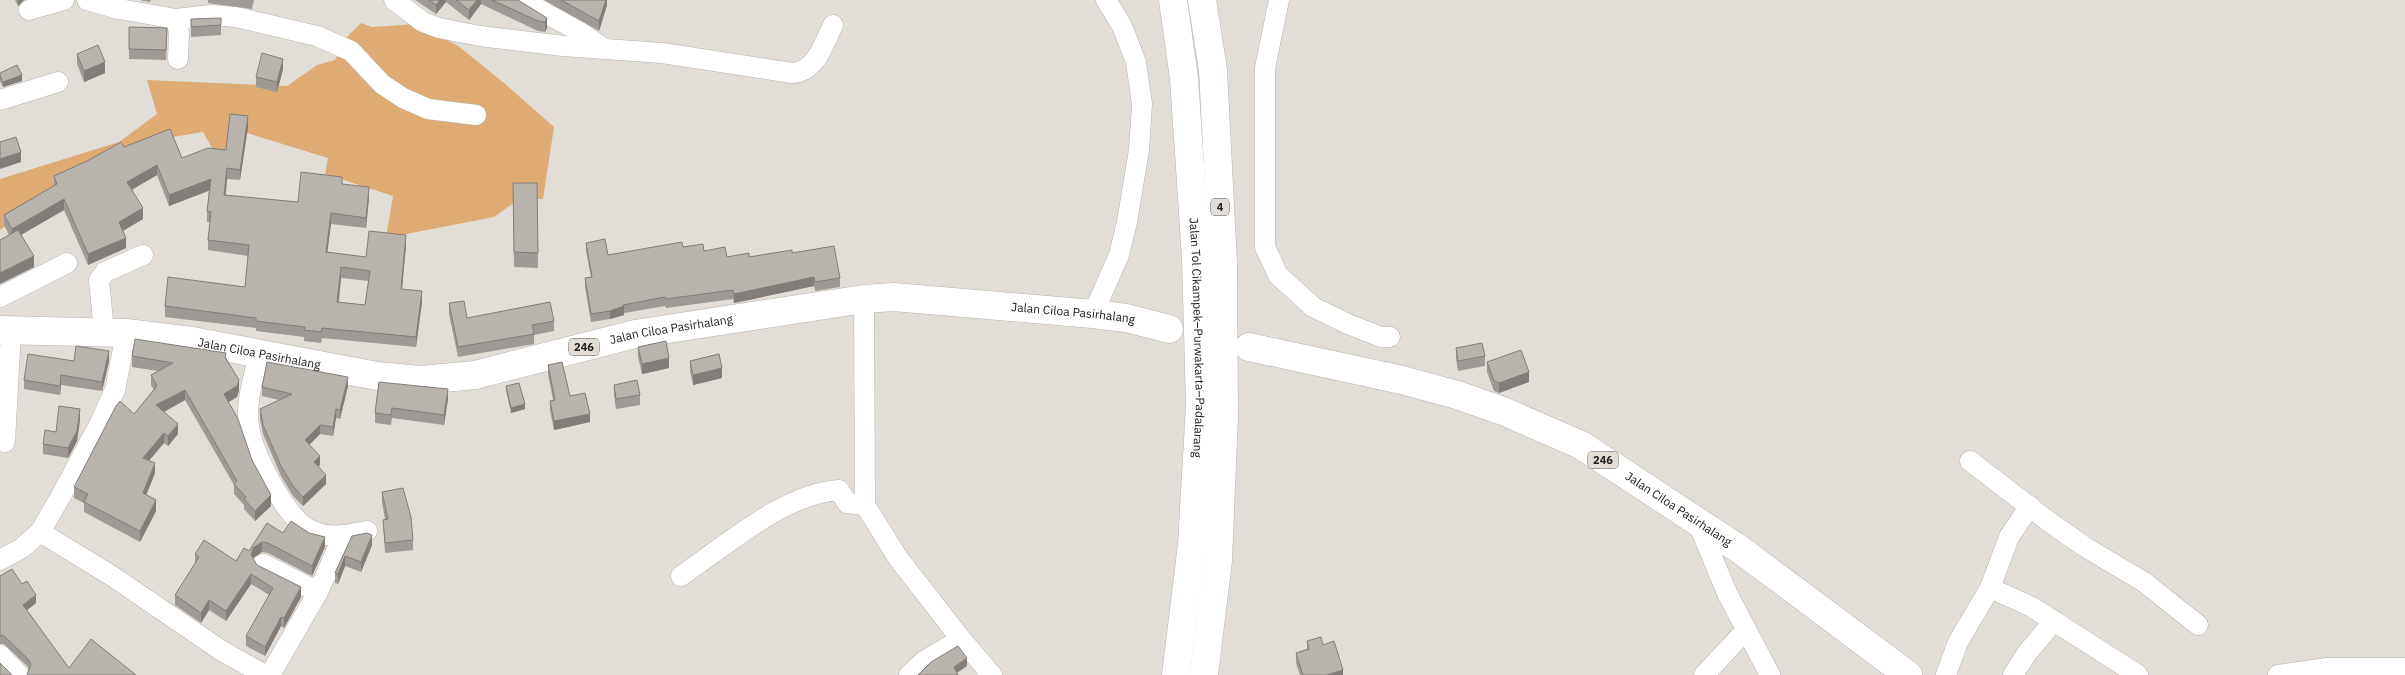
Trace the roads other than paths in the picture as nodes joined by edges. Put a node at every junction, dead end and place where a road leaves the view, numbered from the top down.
1 (64, 0) edge
2 (87, 0) edge
3 (394, 0) edge
4 (522, 0) edge
5 (1106, 0) edge
6 (1173, 0) edge
7 (1202, 0) edge
8 (1279, 0) edge
9 (29, 10) dead end
10 (176, 19) junction
11 (833, 26) dead end
12 (603, 48) junction
13 (178, 59) dead end
14 (58, 82) dead end
15 (0, 100) edge
16 (476, 115) dead end
17 (143, 256) dead end
18 (67, 263) dead end
19 (0, 298) edge
20 (864, 299) junction
21 (1092, 314) junction
22 (1169, 329) dead end
23 (6, 331) edge
24 (115, 332) junction
25 (1390, 337) dead end
26 (1249, 347) dead end
27 (259, 354) junction
28 (4, 379) edge
29 (5, 442) dead end
30 (1970, 461) dead end
31 (865, 505) junction
32 (2030, 506) junction
33 (1698, 523) junction
34 (366, 531) edge
35 (40, 532) junction
36 (343, 536) junction
37 (0, 560) edge
38 (263, 564) dead end
39 (681, 576) dead end
40 (1990, 588) junction
41 (318, 592) junction
42 (2054, 621) junction
43 (2198, 625) dead end
44 (1746, 630) junction
45 (961, 639) junction
46 (0, 655) edge
47 (2405, 668) edge
48 (18, 675) edge
49 (265, 675) edge
50 (270, 675) edge
51 (909, 675) edge
52 (992, 675) edge
53 (1176, 675) edge
54 (1204, 675) edge
55 (1704, 675) edge
56 (1770, 675) edge
57 (1908, 675) edge
58 (1946, 675) edge
59 (2013, 675) edge
60 (2138, 675) edge
61 (2278, 675) edge

1 - 9 street
2 - 10 street
3 - 12 street
4 - 12 street
5 - 21 street
6 - 53 main road, Jalan Tol Cikampek–Purwakarta–Padalarang / 4
7 - 54 main road, Jalan Tol Cikampek–Purwakarta–Padalarang / 4
8 - 25 street
10 - 13 street
10 - 16 street
11 - 12 street
14 - 15 street
17 - 24 street
18 - 19 street
20 - 21 main road, Jalan Ciloa Pasirhalang / 246
20 - 27 main road, Jalan Ciloa Pasirhalang / 246
20 - 31 street
21 - 22 main road, Jalan Ciloa Pasirhalang / 246
23 - 24 main road, Jalan Ciloa Pasirhalang / 246
23 - 28 street
24 - 27 main road, Jalan Ciloa Pasirhalang / 246
24 - 35 street
26 - 33 main road, Jalan Ciloa Pasirhalang / 246
27 - 36 street
28 - 29 street
30 - 32 street
31 - 39 street
31 - 45 street
32 - 40 street
32 - 43 street
33 - 44 street
33 - 57 main road, Jalan Ciloa Pasirhalang / 246
34 - 36 street
35 - 37 street
35 - 49 street
36 - 41 street
38 - 41 street
40 - 42 street
40 - 58 street
41 - 50 street
42 - 59 street
42 - 60 street
44 - 55 street
44 - 56 street
45 - 51 street
45 - 52 street
46 - 48 street
47 - 61 street

